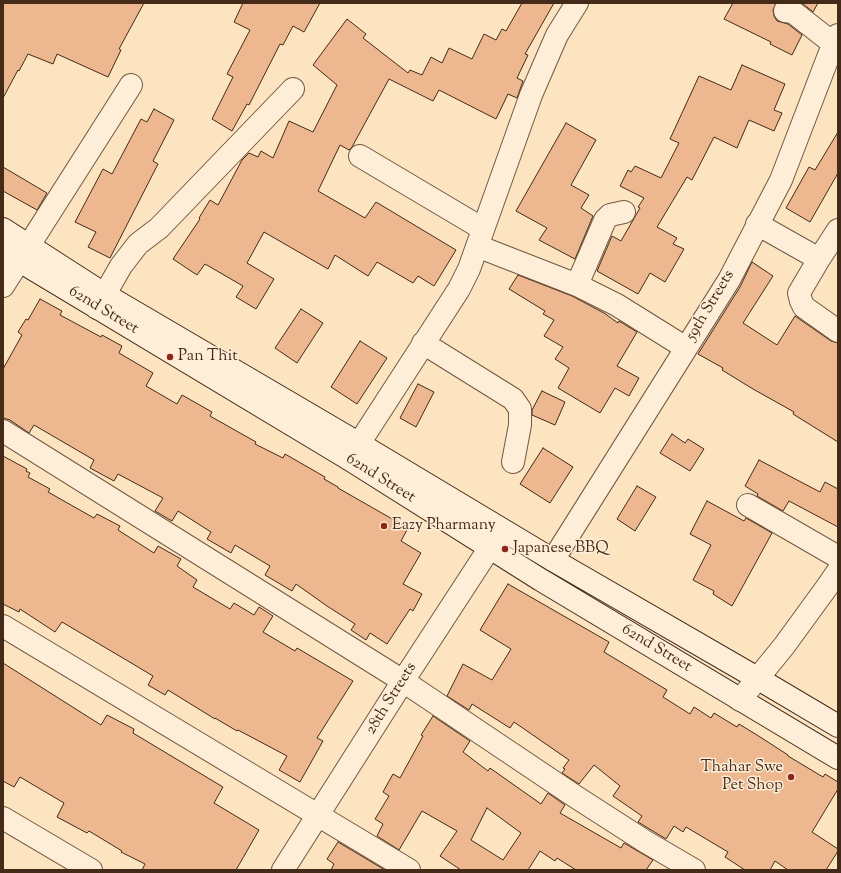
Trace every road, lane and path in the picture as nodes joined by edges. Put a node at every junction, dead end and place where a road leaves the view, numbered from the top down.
1 (577, 3) edge
2 (785, 11) dead end
3 (836, 40) edge
4 (131, 85) dead end
5 (293, 89) dead end
6 (360, 156) dead end
7 (624, 212) dead end
8 (757, 224) junction
9 (3, 229) edge
10 (838, 230) edge
11 (480, 238) junction
12 (18, 252) edge
13 (819, 260) junction
14 (577, 285) junction
15 (3, 286) edge
16 (100, 301) junction
17 (838, 331) edge
18 (424, 343) junction
19 (686, 348) junction
20 (3, 431) edge
21 (354, 451) junction
22 (513, 462) dead end
23 (748, 505) dead end
24 (502, 529) junction
25 (490, 548) junction
26 (838, 557) edge
27 (553, 560) junction
28 (838, 571) edge
29 (3, 626) edge
30 (757, 678) junction
31 (403, 680) junction
32 (740, 700) junction
33 (838, 726) edge
34 (838, 758) edge
35 (319, 816) junction
36 (3, 818) edge
37 (91, 870) edge
38 (283, 870) edge
39 (409, 870) edge
40 (694, 870) edge

1 - 11 street
2 - 3 street
3 - 8 street, 59th Streets
4 - 12 street
5 - 16 street
6 - 11 street
7 - 14 street
8 - 13 street
8 - 19 street, 59th Streets
9 - 12 street, 62nd Street
10 - 13 street
11 - 14 street
11 - 18 street
12 - 15 street
12 - 16 street, 62nd Street
13 - 17 street
14 - 19 street
16 - 21 street, 62nd Street
18 - 21 street
18 - 22 street
19 - 27 street, 59th Streets
20 - 31 street
21 - 24 street, 62nd Street
21 - 25 street, 62nd Street
23 - 26 street
24 - 25 street, 28th Streets
24 - 27 street, 62nd Street
25 - 31 street, 28th Streets
25 - 32 street, 62nd Street
27 - 30 street, 62nd Street
28 - 30 street
29 - 35 street
30 - 32 street
30 - 33 street, 62nd Street
31 - 35 street, 28th Streets
31 - 40 street
32 - 34 street, 62nd Street
35 - 38 street, 28th Streets
35 - 39 street
36 - 37 street

